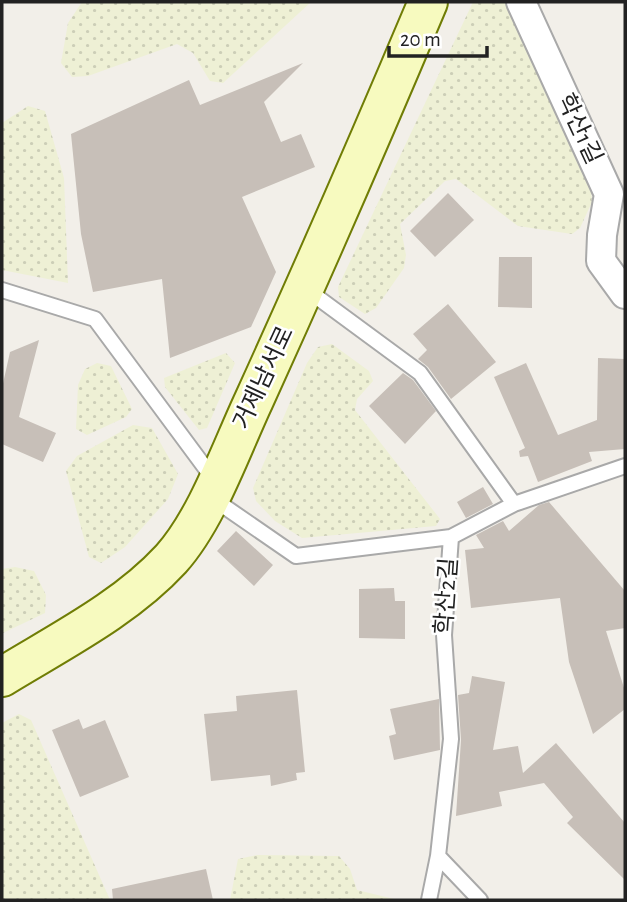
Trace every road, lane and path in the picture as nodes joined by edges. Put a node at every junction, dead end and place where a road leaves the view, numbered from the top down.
1 (521, 2) edge
2 (423, 4) edge
3 (305, 288) junction
4 (2, 290) edge
5 (625, 295) edge
6 (625, 466) edge
7 (212, 489) junction
8 (514, 504) junction
9 (451, 537) junction
10 (2, 677) edge
11 (438, 856) junction
12 (429, 900) edge
13 (480, 900) edge

1 - 5 street, 학산1길
2 - 3 main road, 거제남서로
3 - 7 main road, 거제남서로
3 - 8 lane
4 - 7 lane, 학산2길
6 - 8 lane
7 - 9 lane, 학산2길
7 - 10 main road, 거제남서로
8 - 9 lane
9 - 11 lane, 학산2길
11 - 12 lane, 학산2길
11 - 13 lane

